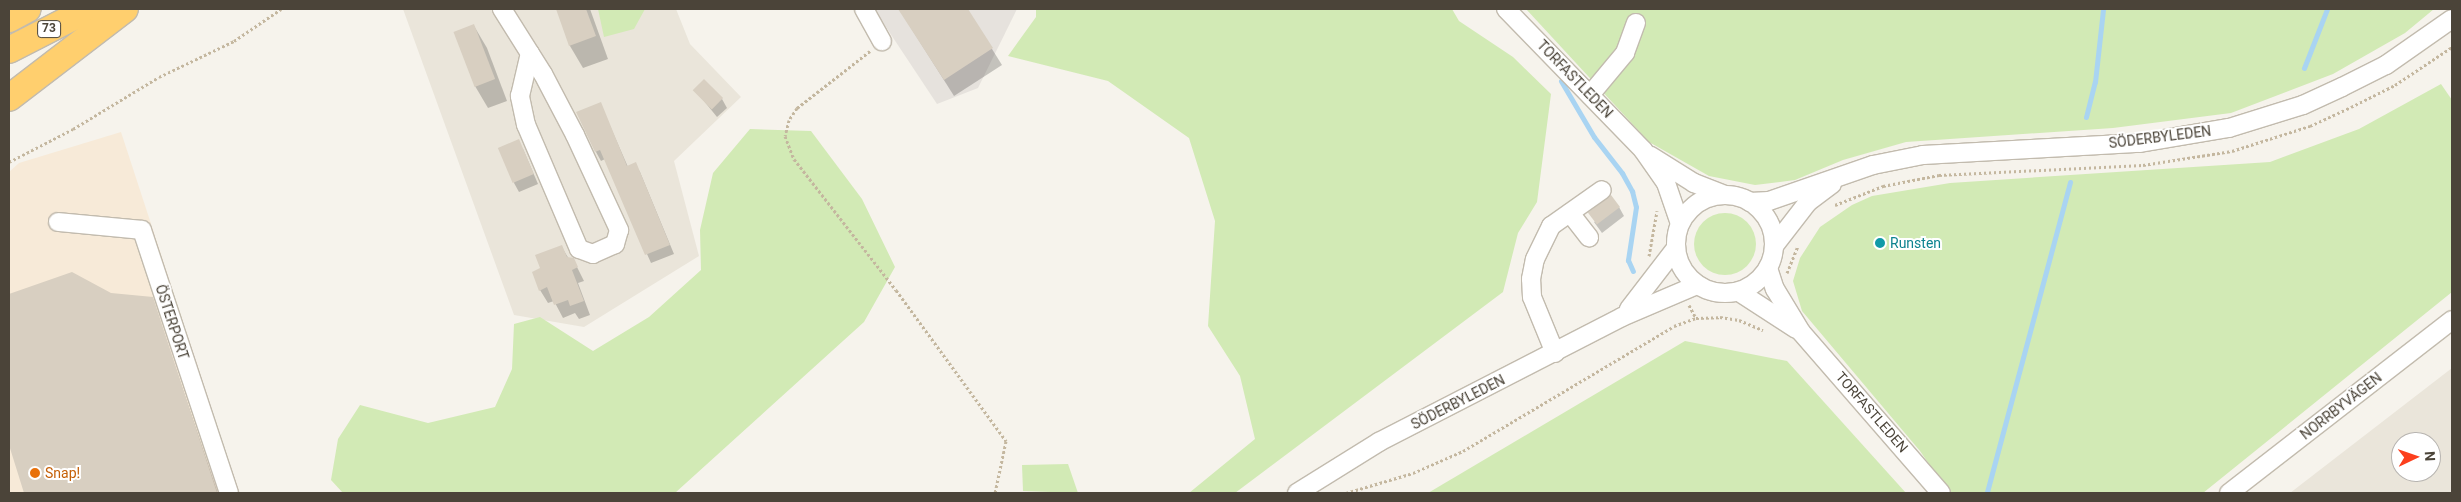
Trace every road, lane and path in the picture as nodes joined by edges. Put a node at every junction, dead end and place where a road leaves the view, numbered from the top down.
1 (28, 9) edge
2 (89, 9) edge
3 (125, 9) edge
4 (281, 9) edge
5 (502, 9) edge
6 (864, 9) edge
7 (1506, 9) edge
8 (9, 19) edge
9 (2452, 20) edge
10 (1636, 23) dead end
11 (882, 41) joint
12 (2452, 47) edge
13 (9, 50) edge
14 (530, 53) junction
15 (1590, 95) junction
16 (9, 98) edge
17 (1642, 150) junction
18 (9, 162) edge
19 (1844, 175) junction
20 (1602, 190) dead end
21 (1725, 196) junction
22 (1750, 202) junction
23 (1656, 206) dead end
24 (1829, 209) dead end
25 (1570, 213) junction
26 (58, 222) dead end
27 (1680, 224) junction
28 (1589, 238) dead end
29 (1800, 240) dead end
30 (1774, 246) junction
31 (1676, 248) junction
32 (1768, 268) junction
33 (1659, 273) junction
34 (1697, 285) junction
35 (1775, 289) junction
36 (1677, 291) junction
37 (1739, 292) junction
38 (1758, 304) junction
39 (1622, 317) junction
40 (1696, 318) junction
41 (1739, 320) junction
42 (2452, 320) edge
43 (1766, 331) dead end
44 (1801, 332) junction
45 (1555, 353) junction
46 (229, 493) edge
47 (996, 493) edge
48 (1298, 493) edge
49 (1346, 493) edge
50 (1940, 493) edge
51 (2229, 493) edge

1 - 8 highway, 73
2 - 13 highway, 73
3 - 16 highway
4 - 18 path
5 - 14 street
6 - 11 street
7 - 15 street, TORFASTLEDEN
9 - 19 street, SÖDERBYLEDEN
10 - 15 street
11 - 47 path
12 - 24 path
14 - 14 street
15 - 17 street, TORFASTLEDEN
17 - 21 street, TORFASTLEDEN
17 - 27 street, TORFASTLEDEN
19 - 22 street, SÖDERBYLEDEN
19 - 30 street, SÖDERBYLEDEN
20 - 25 street
21 - 22 street
21 - 27 street
22 - 30 street
23 - 33 path
25 - 28 street
25 - 45 street
26 - 46 street, ÖSTERPORT
27 - 31 street
29 - 35 path
30 - 32 street
31 - 33 street, SÖDERBYLEDEN
31 - 34 street
32 - 35 street, TORFASTLEDEN
32 - 37 street
33 - 39 street, SÖDERBYLEDEN
34 - 36 street, SÖDERBYLEDEN
34 - 37 street
35 - 44 street, TORFASTLEDEN
36 - 39 street, SÖDERBYLEDEN
36 - 40 path
37 - 38 street, TORFASTLEDEN
38 - 41 path
38 - 44 street, TORFASTLEDEN
39 - 45 street, SÖDERBYLEDEN
40 - 41 path
40 - 49 path
41 - 43 path
42 - 51 street, NORRBYVÄGEN
44 - 50 street, TORFASTLEDEN
45 - 48 street, SÖDERBYLEDEN

